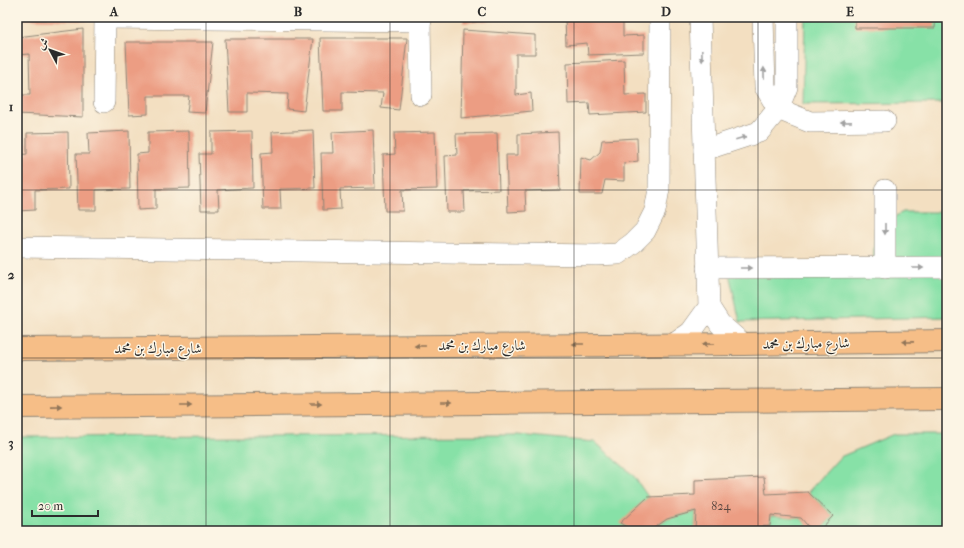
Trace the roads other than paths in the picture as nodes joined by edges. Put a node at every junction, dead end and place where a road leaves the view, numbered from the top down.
1 (660, 17) edge
2 (700, 17) edge
3 (763, 17) edge
4 (787, 17) edge
5 (105, 18) edge
6 (420, 19) edge
7 (420, 95) dead end
8 (104, 102) dead end
9 (778, 108) junction
10 (885, 121) dead end
11 (704, 150) junction
12 (885, 190) dead end
13 (17, 247) edge
14 (707, 268) junction
15 (885, 268) junction
16 (947, 268) edge
17 (709, 307) junction
18 (947, 341) edge
19 (674, 344) junction
20 (743, 344) junction
21 (17, 349) edge
22 (947, 399) edge
23 (17, 406) edge

1 - 13 street
2 -> 11 street
9 -> 3 street
4 - 9 street
5 - 6 street
5 - 8 street
6 - 7 street
10 -> 9 street
11 -> 9 street
11 - 14 street
12 -> 15 street
14 -> 15 street
14 - 17 street
15 -> 16 street
17 - 19 street
17 - 20 street
18 -> 20 main road, شارع مبارك بن محمد
20 -> 19 main road, شارع مبارك بن محمد
19 -> 21 main road, شارع مبارك بن محمد
23 -> 22 main road

